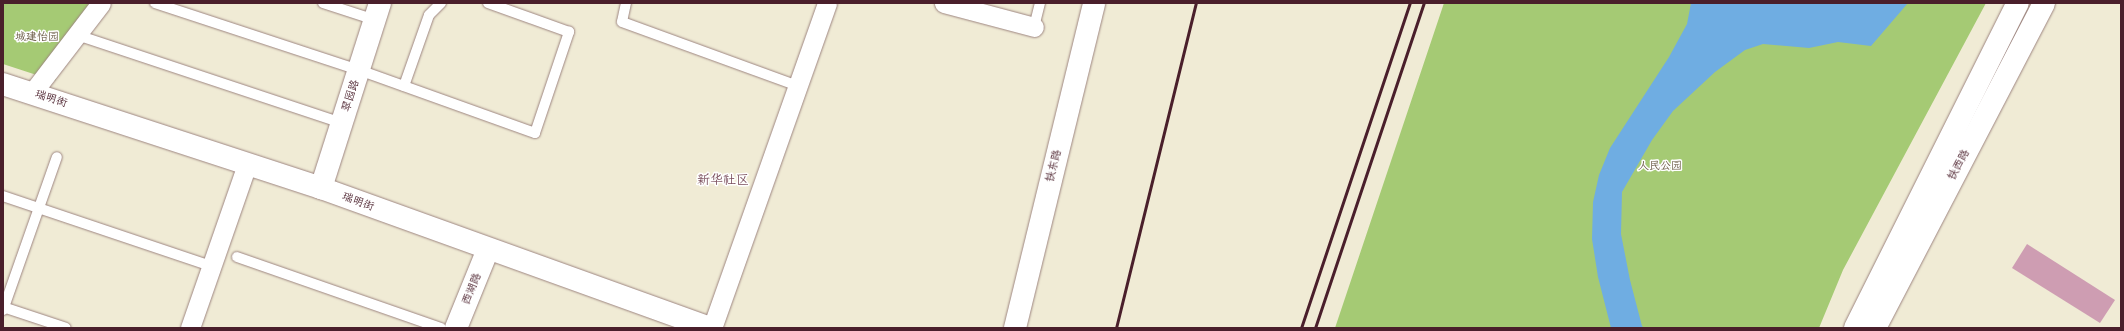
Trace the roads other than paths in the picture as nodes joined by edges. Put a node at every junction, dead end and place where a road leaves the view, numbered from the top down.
1 (101, 3) edge
2 (155, 3) edge
3 (323, 3) edge
4 (441, 3) edge
5 (488, 3) edge
6 (626, 3) edge
7 (827, 3) edge
8 (944, 3) edge
9 (1040, 3) edge
10 (1094, 3) edge
11 (2018, 3) edge
12 (2044, 3) edge
13 (377, 12) edge
14 (1034, 27) joint
15 (77, 35) junction
16 (359, 70) junction
17 (3, 84) edge
18 (404, 86) junction
19 (798, 86) junction
20 (32, 93) junction
21 (342, 122) junction
22 (57, 157) dead end
23 (247, 164) junction
24 (321, 188) junction
25 (3, 196) edge
26 (39, 208) junction
27 (488, 249) junction
28 (237, 257) dead end
29 (211, 266) junction
30 (3, 308) edge
31 (428, 326) edge
32 (66, 328) edge
33 (190, 328) edge
34 (440, 328) edge
35 (456, 328) edge
36 (711, 328) edge
37 (1015, 328) edge
38 (1854, 328) edge
39 (1875, 328) edge

1 - 15 street
2 - 16 lane
3 - 13 lane
4 - 18 lane
5 - 18 lane
6 - 19 lane
7 - 19 street
8 - 14 street
9 - 14 lane
10 - 37 street, 铁东路
11 - 38 street, 铁西路
12 - 39 street, 铁西路
13 - 16 street, 翠园路
15 - 20 street
15 - 21 lane
16 - 18 lane
16 - 21 street, 翠园路
17 - 20 street, 瑞明街
19 - 36 street
20 - 23 street, 瑞明街
21 - 24 street, 翠园路
22 - 26 lane
23 - 24 street, 瑞明街
23 - 29 street
24 - 27 street, 瑞明街
25 - 26 lane
26 - 29 lane
26 - 30 lane
27 - 35 street, 西湖路
27 - 36 street, 瑞明街
28 - 31 lane
29 - 33 street
30 - 32 lane
31 - 34 lane

